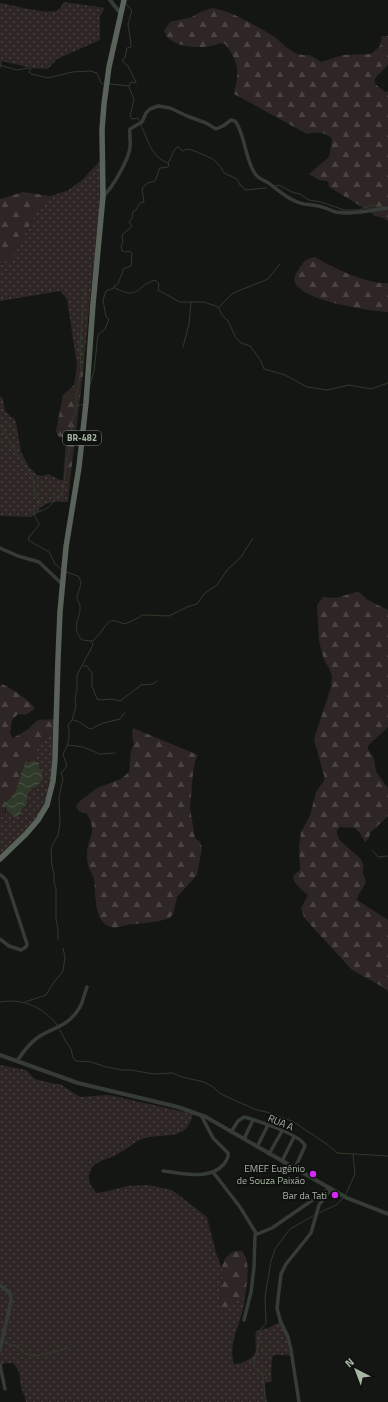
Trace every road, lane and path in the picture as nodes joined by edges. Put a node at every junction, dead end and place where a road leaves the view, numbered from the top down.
1 (110, 0) edge
2 (124, 0) edge
3 (121, 14) junction
4 (103, 196) junction
5 (388, 208) edge
6 (0, 548) edge
7 (62, 584) junction
8 (0, 859) edge
9 (1, 875) dead end
10 (0, 939) edge
11 (87, 987) dead end
12 (0, 1055) edge
13 (17, 1061) junction
14 (201, 1115) junction
15 (253, 1120) junction
16 (268, 1125) junction
17 (282, 1130) junction
18 (231, 1132) junction
19 (294, 1137) junction
20 (244, 1139) junction
21 (257, 1147) junction
22 (269, 1154) junction
23 (282, 1161) junction
24 (295, 1168) junction
25 (164, 1171) dead end
26 (214, 1172) junction
27 (330, 1189) junction
28 (388, 1214) edge
29 (256, 1233) junction
30 (0, 1285) edge
31 (244, 1320) dead end
32 (0, 1350) edge
33 (0, 1365) edge
34 (5, 1389) dead end
35 (299, 1402) edge

1 - 3 street
2 - 3 highway, BR-482
3 - 4 highway, BR-482
4 - 5 street
4 - 7 highway, BR-482
6 - 7 street
7 - 8 highway, BR-482
9 - 10 street
11 - 13 street
12 - 13 street
13 - 14 street
14 - 18 street
14 - 26 street
15 - 16 street, RUA A
15 - 18 street, RUA A
15 - 20 street
16 - 17 street, RUA A
16 - 21 street
17 - 19 street, RUA A
17 - 22 street
18 - 20 street
19 - 23 street
19 - 24 street, RUA A
20 - 21 street
21 - 22 street
22 - 23 street
23 - 24 street
24 - 27 street
25 - 26 street
26 - 29 street
27 - 28 street
27 - 29 street
27 - 35 street
29 - 31 street
30 - 32 street
33 - 34 street

